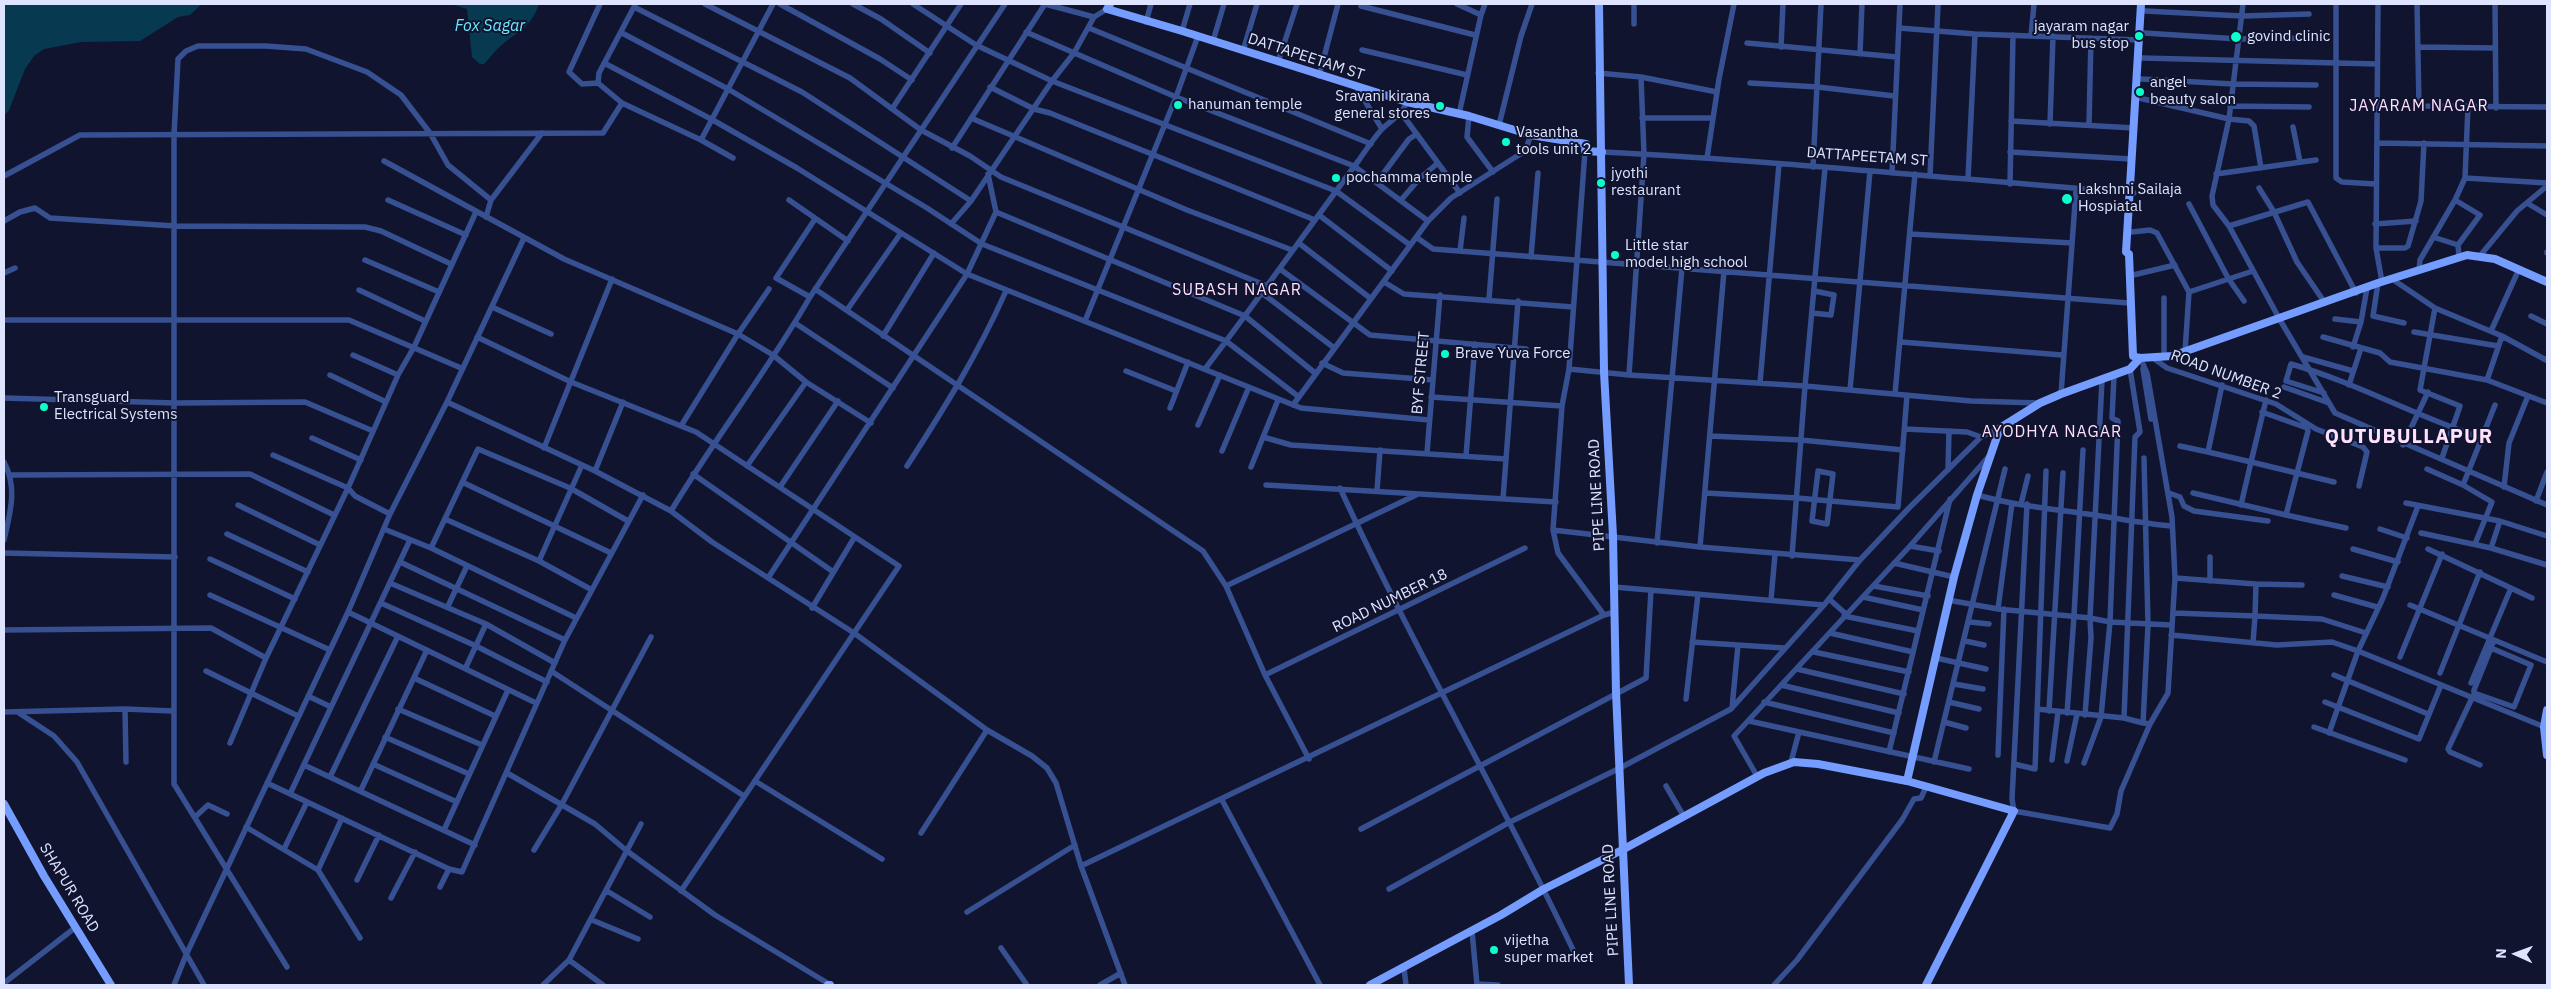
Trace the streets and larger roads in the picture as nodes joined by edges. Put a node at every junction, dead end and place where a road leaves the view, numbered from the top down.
1 (600, 4) edge
2 (705, 4) edge
3 (773, 4) edge
4 (780, 4) edge
5 (853, 4) edge
6 (913, 4) edge
7 (960, 4) edge
8 (1005, 4) edge
9 (1045, 4) edge
10 (1151, 4) edge
11 (1190, 4) edge
12 (1224, 4) edge
13 (1257, 4) edge
14 (1297, 4) edge
15 (1338, 4) edge
16 (1457, 4) edge
17 (1485, 4) edge
18 (1532, 4) edge
19 (1599, 4) edge
20 (1634, 4) edge
21 (1734, 4) edge
22 (1783, 4) edge
23 (1822, 4) edge
24 (1862, 4) edge
25 (1900, 4) edge
26 (1938, 4) edge
27 (2034, 4) edge
28 (2243, 4) edge
29 (2336, 4) edge
30 (2378, 4) edge
31 (2417, 4) edge
32 (2495, 4) edge
33 (634, 5) edge
34 (1361, 6) dead end
35 (2144, 6) edge
36 (1071, 7) edge
37 (1108, 7) edge
38 (2309, 14) dead end
39 (1481, 15) junction
40 (2242, 16) junction
41 (1094, 17) junction
42 (1146, 22) junction
43 (1634, 24) dead end
44 (946, 28) junction
45 (1089, 28) junction
46 (1899, 28) junction
47 (759, 31) junction
48 (1182, 31) junction
49 (1938, 31) junction
50 (1026, 32) junction
51 (622, 33) junction
52 (1975, 34) junction
53 (1475, 35) junction
54 (2013, 35) junction
55 (1198, 36) junction
56 (2031, 36) junction
57 (2053, 36) junction
58 (2091, 38) junction
59 (2315, 38) dead end
60 (2239, 39) junction
61 (2141, 40) junction
62 (1213, 42) junction
63 (1747, 43) dead end
64 (976, 45) junction
65 (1781, 47) junction
66 (2418, 47) junction
67 (2495, 48) junction
68 (1362, 50) dead end
69 (1819, 51) junction
70 (930, 52) junction
71 (1245, 52) junction
72 (1074, 54) junction
73 (1860, 54) junction
74 (1897, 56) junction
75 (2142, 58) junction
76 (743, 60) junction
77 (1008, 60) junction
78 (1278, 62) junction
79 (2236, 62) junction
80 (606, 64) junction
81 (2337, 64) junction
82 (2377, 64) junction
83 (1187, 67) junction
84 (1598, 73) junction
85 (1467, 75) junction
86 (1319, 76) junction
87 (1641, 77) junction
88 (2141, 79) junction
89 (912, 80) junction
90 (1052, 82) junction
91 (598, 83) junction
92 (1750, 83) dead end
93 (2233, 84) junction
94 (2316, 85) dead end
95 (990, 87) junction
96 (1818, 87) junction
97 (1358, 88) junction
98 (728, 89) junction
99 (1717, 92) junction
100 (1894, 96) junction
101 (1176, 97) junction
102 (2140, 98) junction
103 (1407, 102) junction
104 (622, 103) junction
105 (2230, 106) junction
106 (2468, 106) junction
107 (2309, 107) dead end
108 (2547, 107) edge
109 (2496, 108) junction
110 (892, 109) junction
111 (1034, 110) junction
112 (1402, 114) junction
113 (1459, 114) junction
114 (1470, 116) junction
115 (971, 118) junction
116 (1642, 118) junction
117 (1713, 118) junction
118 (711, 119) junction
119 (2229, 119) junction
120 (2011, 121) junction
121 (2050, 124) junction
122 (1499, 125) junction
123 (2089, 125) junction
124 (1164, 126) junction
125 (2293, 127) dead end
126 (2134, 128) junction
127 (1382, 129) junction
128 (921, 130) junction
129 (430, 133) junction
130 (542, 133) junction
131 (1417, 134) junction
132 (174, 135) junction
133 (1530, 135) junction
134 (1016, 136) junction
135 (701, 140) junction
136 (2377, 143) junction
137 (2424, 143) junction
138 (2468, 143) junction
139 (1371, 144) junction
140 (2547, 146) edge
141 (952, 148) junction
142 (1585, 148) junction
143 (1602, 152) junction
144 (2010, 152) junction
145 (1644, 154) junction
146 (1153, 155) junction
147 (904, 156) junction
148 (733, 158) dead end
149 (1707, 158) junction
150 (2131, 158) junction
151 (2316, 160) dead end
152 (384, 161) dead end
153 (2300, 162) junction
154 (1438, 163) junction
155 (1780, 164) junction
156 (1354, 166) junction
157 (1813, 167) junction
158 (1825, 168) junction
159 (2261, 168) junction
160 (1870, 171) junction
161 (989, 172) junction
162 (1493, 172) junction
163 (1538, 173) dead end
164 (1892, 173) junction
165 (1915, 174) junction
166 (2216, 174) junction
167 (4, 176) edge
168 (1930, 176) junction
169 (2466, 178) junction
170 (1968, 180) junction
171 (1377, 182) junction
172 (886, 183) junction
173 (2010, 184) junction
174 (2375, 184) junction
175 (2547, 185) edge
176 (2259, 188) dead end
177 (1139, 189) junction
178 (2076, 190) junction
179 (1336, 191) junction
180 (2131, 192) junction
181 (1460, 193) junction
182 (1497, 199) dead end
183 (388, 200) dead end
184 (491, 200) junction
185 (789, 200) dead end
186 (1401, 200) junction
187 (2455, 200) junction
188 (970, 201) junction
189 (2526, 203) junction
190 (2189, 204) dead end
191 (476, 212) junction
192 (996, 212) junction
193 (2274, 212) junction
194 (867, 214) junction
195 (2547, 216) edge
196 (486, 217) junction
197 (1317, 217) junction
198 (1464, 218) dead end
199 (815, 219) junction
200 (1428, 220) junction
201 (4, 221) edge
202 (2416, 221) junction
203 (951, 224) junction
204 (2376, 224) junction
205 (175, 226) junction
206 (2229, 226) junction
207 (1122, 228) junction
208 (2132, 232) junction
209 (901, 233) junction
210 (1910, 234) junction
211 (466, 235) junction
212 (1416, 237) junction
213 (2433, 237) junction
214 (524, 238) junction
215 (848, 241) junction
216 (2072, 243) junction
217 (982, 244) junction
218 (1300, 244) junction
219 (1410, 245) junction
220 (2458, 245) junction
221 (2376, 248) junction
222 (1292, 250) junction
223 (1460, 251) junction
224 (934, 253) junction
225 (1493, 254) junction
226 (2129, 254) junction
227 (1531, 257) junction
228 (2459, 257) junction
229 (2479, 257) junction
230 (1110, 258) junction
231 (365, 260) dead end
232 (1575, 260) junction
233 (1601, 263) junction
234 (451, 264) junction
235 (1637, 265) junction
236 (2175, 265) junction
237 (15, 268) dead end
238 (1682, 268) junction
239 (1280, 269) junction
240 (2519, 269) junction
241 (2419, 270) junction
242 (1392, 271) junction
243 (1724, 271) junction
244 (2253, 271) junction
245 (4, 273) edge
246 (967, 274) junction
247 (1770, 274) junction
248 (2129, 276) junction
249 (1816, 277) junction
250 (2228, 278) junction
251 (612, 279) junction
252 (2392, 279) junction
253 (1384, 282) junction
254 (1860, 282) junction
255 (2547, 282) edge
256 (2380, 283) junction
257 (1267, 286) junction
258 (1905, 286) junction
259 (2367, 288) junction
260 (769, 289) dead end
261 (815, 289) junction
262 (359, 290) dead end
263 (1006, 290) junction
264 (1097, 290) junction
265 (439, 292) junction
266 (1262, 292) junction
267 (2189, 292) junction
268 (2356, 293) junction
269 (1814, 294) junction
270 (1440, 295) junction
271 (810, 296) junction
272 (1370, 298) junction
273 (2067, 298) junction
274 (2164, 298) dead end
275 (1489, 299) junction
276 (1518, 301) junction
277 (2244, 301) dead end
278 (2129, 303) junction
279 (2325, 303) junction
280 (492, 307) junction
281 (1573, 307) junction
282 (2435, 308) junction
283 (847, 310) junction
284 (1813, 313) junction
285 (1245, 316) junction
286 (2531, 316) dead end
287 (2335, 319) dead end
288 (5, 320) dead end
289 (175, 320) junction
290 (2280, 320) junction
291 (425, 321) junction
292 (1084, 321) junction
293 (2361, 322) junction
294 (795, 323) junction
295 (1351, 323) junction
296 (2404, 323) dead end
297 (2547, 324) edge
298 (2491, 331) junction
299 (2414, 332) dead end
300 (551, 334) dead end
301 (738, 334) junction
302 (2430, 335) junction
303 (883, 336) junction
304 (2502, 336) junction
305 (477, 337) junction
306 (2323, 337) dead end
307 (1226, 341) junction
308 (1437, 341) junction
309 (1901, 342) junction
310 (1475, 344) junction
311 (2353, 346) junction
312 (2498, 346) junction
313 (414, 347) junction
314 (1333, 347) junction
315 (1516, 348) junction
316 (2361, 348) junction
317 (1526, 349) dead end
318 (2185, 352) junction
319 (353, 355) dead end
320 (773, 355) junction
321 (2062, 355) junction
322 (914, 356) junction
323 (2164, 357) junction
324 (2303, 357) junction
325 (2153, 358) junction
326 (2547, 358) edge
327 (2142, 360) junction
328 (1188, 362) junction
329 (1322, 363) junction
330 (461, 368) junction
331 (1205, 369) junction
332 (1569, 369) junction
333 (2130, 369) junction
334 (2424, 369) junction
335 (2310, 370) junction
336 (1126, 371) dead end
337 (2353, 371) junction
338 (1604, 372) junction
339 (1315, 373) junction
340 (330, 375) dead end
341 (1220, 375) junction
342 (398, 376) junction
343 (1629, 376) junction
344 (2114, 376) junction
345 (1672, 377) junction
346 (1433, 380) junction
347 (1716, 380) junction
348 (2102, 380) junction
349 (2487, 380) junction
350 (571, 382) junction
351 (806, 382) junction
352 (1760, 383) junction
353 (2222, 385) junction
354 (2349, 385) junction
355 (959, 386) junction
356 (1805, 386) junction
357 (1249, 387) junction
358 (2284, 387) dead end
359 (893, 388) junction
360 (1850, 390) junction
361 (1176, 391) junction
362 (2428, 392) junction
363 (2324, 393) junction
364 (1896, 394) junction
365 (2061, 394) junction
366 (1907, 395) junction
367 (2528, 396) junction
368 (1299, 397) junction
369 (1431, 397) junction
370 (4, 398) edge
371 (1278, 400) junction
372 (1470, 400) junction
373 (2266, 400) junction
374 (838, 401) junction
375 (386, 402) junction
376 (447, 402) junction
377 (623, 402) junction
378 (175, 403) junction
379 (1510, 403) junction
380 (2040, 403) junction
381 (2329, 403) junction
382 (2547, 403) edge
383 (2495, 404) dead end
384 (1293, 405) junction
385 (1562, 406) junction
386 (1170, 408) dead end
387 (2262, 412) junction
388 (2420, 414) junction
389 (1429, 420) junction
390 (871, 423) junction
391 (1198, 424) dead end
392 (681, 426) junction
393 (2000, 428) junction
394 (1904, 429) junction
395 (2453, 429) junction
396 (374, 431) junction
397 (1949, 432) junction
398 (1710, 436) junction
399 (1263, 437) junction
400 (1981, 437) junction
401 (312, 438) dead end
402 (2482, 438) junction
403 (1801, 440) junction
404 (713, 442) junction
405 (2403, 445) junction
406 (2180, 446) dead end
407 (544, 448) junction
408 (1380, 450) junction
409 (1903, 450) junction
410 (2083, 450) dead end
411 (1222, 451) dead end
412 (2208, 452) junction
413 (1427, 453) junction
414 (1991, 454) junction
415 (273, 455) dead end
416 (1466, 456) junction
417 (2144, 458) dead end
418 (2442, 458) junction
419 (1506, 459) junction
420 (361, 460) junction
421 (4, 462) edge
422 (2251, 462) junction
423 (582, 465) junction
424 (747, 466) junction
425 (907, 466) dead end
426 (1251, 468) dead end
427 (2005, 469) dead end
428 (2426, 469) dead end
429 (1948, 470) junction
430 (2470, 470) junction
431 (595, 471) junction
432 (2046, 471) dead end
433 (2297, 472) junction
434 (2547, 472) edge
435 (2063, 473) dead end
436 (693, 474) junction
437 (11, 475) junction
438 (175, 476) junction
439 (2028, 476) dead end
440 (462, 482) junction
441 (2334, 482) dead end
442 (1266, 485) dead end
443 (2463, 485) junction
444 (2359, 486) dead end
445 (780, 487) junction
446 (2504, 487) junction
447 (348, 488) junction
448 (570, 488) junction
449 (1340, 488) junction
450 (1376, 491) junction
451 (1705, 493) junction
452 (2168, 493) junction
453 (2193, 493) dead end
454 (1977, 494) junction
455 (643, 495) junction
456 (1417, 495) junction
457 (1797, 498) junction
458 (1503, 499) junction
459 (1815, 499) junction
460 (1950, 499) junction
461 (1831, 501) junction
462 (1998, 501) junction
463 (2536, 501) junction
464 (1556, 502) junction
465 (2406, 502) dead end
466 (2012, 503) junction
467 (2024, 504) junction
468 (238, 505) dead end
469 (2241, 505) junction
470 (2418, 506) junction
471 (2547, 506) edge
472 (1898, 508) junction
473 (1908, 509) junction
474 (2043, 509) junction
475 (814, 510) junction
476 (671, 511) junction
477 (2060, 512) junction
478 (2078, 513) junction
479 (390, 514) junction
480 (2286, 514) junction
481 (334, 515) junction
482 (2096, 515) junction
483 (2486, 518) junction
484 (445, 519) junction
485 (2114, 519) junction
486 (2268, 520) dead end
487 (628, 521) junction
488 (2500, 521) junction
489 (2131, 523) junction
490 (2146, 524) junction
491 (2171, 524) junction
492 (1357, 525) junction
493 (553, 528) junction
494 (2346, 528) dead end
495 (2380, 528) dead end
496 (384, 529) junction
497 (1553, 530) junction
498 (2421, 533) dead end
499 (227, 534) dead end
500 (1613, 536) junction
501 (2547, 536) edge
502 (854, 538) junction
503 (2407, 538) junction
504 (4, 540) edge
505 (410, 540) junction
506 (1657, 543) junction
507 (790, 544) junction
508 (2475, 544) junction
509 (320, 545) junction
510 (1910, 546) junction
511 (1700, 547) junction
512 (431, 548) junction
513 (1525, 548) dead end
514 (2491, 548) junction
515 (2353, 549) dead end
516 (2428, 549) dead end
517 (1939, 551) junction
518 (4, 553) edge
519 (611, 553) junction
520 (1775, 554) junction
521 (2442, 554) junction
522 (1792, 556) junction
523 (2210, 557) dead end
524 (175, 558) junction
525 (210, 559) dead end
526 (1860, 560) junction
527 (539, 561) junction
528 (400, 562) junction
529 (2398, 562) junction
530 (1894, 563) junction
531 (2547, 565) edge
532 (467, 566) junction
533 (308, 572) junction
534 (832, 572) junction
535 (2480, 572) junction
536 (1934, 573) junction
537 (2342, 576) dead end
538 (1954, 577) junction
539 (768, 578) junction
540 (2175, 578) junction
541 (2210, 580) junction
542 (390, 583) junction
543 (2256, 584) junction
544 (2302, 585) dead end
545 (1226, 586) junction
546 (1874, 586) junction
547 (1614, 587) junction
548 (2388, 587) junction
549 (2510, 588) junction
550 (456, 589) junction
551 (592, 590) junction
552 (1651, 590) junction
553 (1698, 594) junction
554 (210, 595) dead end
555 (2334, 595) dead end
556 (1928, 596) junction
557 (1863, 597) junction
558 (2532, 598) dead end
559 (1829, 599) junction
560 (295, 600) junction
561 (1771, 600) junction
562 (1948, 600) junction
563 (381, 603) junction
564 (1824, 605) junction
565 (1974, 605) junction
566 (2410, 605) dead end
567 (448, 606) junction
568 (812, 608) junction
569 (2378, 608) junction
570 (2001, 609) junction
571 (2420, 609) junction
572 (1400, 610) junction
573 (1923, 610) junction
574 (2022, 611) junction
575 (348, 612) junction
576 (1615, 612) junction
577 (2039, 613) junction
578 (2173, 613) junction
579 (2056, 614) junction
580 (1604, 615) junction
581 (1845, 615) junction
582 (2074, 616) junction
583 (2255, 616) junction
584 (576, 618) junction
585 (2090, 618) junction
586 (1970, 622) junction
587 (2110, 622) junction
588 (371, 623) junction
589 (486, 624) junction
590 (1989, 624) dead end
591 (2127, 624) junction
592 (2148, 625) junction
593 (2171, 625) junction
594 (2459, 626) junction
595 (281, 628) junction
596 (175, 629) junction
597 (4, 630) edge
598 (1918, 631) junction
599 (1830, 633) junction
600 (2366, 633) junction
601 (854, 634) junction
602 (398, 636) junction
603 (2171, 636) junction
604 (651, 637) dead end
605 (2492, 639) junction
606 (564, 640) junction
607 (1965, 641) junction
608 (1692, 642) junction
609 (2254, 642) junction
610 (1738, 645) junction
611 (1984, 645) dead end
612 (476, 646) junction
613 (1784, 648) junction
614 (2491, 648) junction
615 (330, 650) junction
616 (427, 650) junction
617 (2358, 650) junction
618 (1814, 652) junction
619 (1913, 652) junction
620 (2400, 657) dead end
621 (266, 658) junction
622 (1936, 658) junction
623 (555, 662) junction
624 (1960, 662) junction
625 (2547, 662) edge
626 (466, 667) junction
627 (1797, 669) junction
628 (1986, 669) dead end
629 (206, 671) dead end
630 (551, 671) junction
631 (1909, 672) junction
632 (2440, 673) dead end
633 (1265, 674) junction
634 (2334, 676) dead end
635 (414, 678) junction
636 (2348, 680) junction
637 (547, 682) junction
638 (2471, 683) dead end
639 (1954, 684) junction
640 (1781, 685) junction
641 (2441, 685) junction
642 (1983, 688) dead end
643 (508, 690) junction
644 (251, 692) junction
645 (1616, 692) junction
646 (1442, 693) junction
647 (1904, 694) junction
648 (308, 696) junction
649 (2472, 698) junction
650 (1686, 699) dead end
651 (1764, 702) junction
652 (1949, 702) junction
653 (2325, 702) dead end
654 (536, 703) junction
655 (331, 707) junction
656 (2338, 707) junction
657 (126, 709) junction
658 (398, 709) junction
659 (1731, 709) junction
660 (1979, 709) dead end
661 (2037, 709) junction
662 (612, 710) junction
663 (2049, 710) junction
664 (2547, 710) edge
665 (173, 711) junction
666 (4, 712) edge
667 (2058, 712) junction
668 (19, 713) junction
669 (1899, 713) junction
670 (2066, 713) junction
671 (2077, 714) junction
672 (2428, 714) junction
673 (2085, 715) junction
674 (298, 716) junction
675 (495, 716) junction
676 (2101, 717) junction
677 (2124, 718) junction
678 (1749, 721) junction
679 (1944, 722) junction
680 (2143, 723) junction
681 (2150, 724) junction
682 (2314, 727) dead end
683 (1966, 728) dead end
684 (2545, 728) edge
685 (987, 730) junction
686 (1799, 732) junction
687 (1894, 733) junction
688 (2329, 733) junction
689 (385, 737) junction
690 (230, 743) dead end
691 (482, 745) junction
692 (1889, 752) junction
693 (1998, 755) dead end
694 (2547, 755) edge
695 (1309, 758) junction
696 (1913, 758) junction
697 (2052, 760) dead end
698 (2405, 760) dead end
699 (2067, 761) dead end
700 (126, 762) dead end
701 (1791, 762) junction
702 (1934, 762) junction
703 (2084, 763) dead end
704 (304, 764) junction
705 (372, 764) junction
706 (2014, 764) junction
707 (2480, 765) dead end
708 (1479, 766) junction
709 (1620, 768) junction
710 (1969, 769) dead end
711 (469, 774) junction
712 (506, 774) junction
713 (1757, 776) junction
714 (330, 777) junction
715 (755, 781) junction
716 (1907, 781) junction
717 (267, 783) junction
718 (1666, 786) dead end
719 (1926, 787) junction
720 (361, 790) junction
721 (290, 794) junction
722 (744, 796) junction
723 (1222, 800) junction
724 (307, 802) junction
725 (457, 802) junction
726 (4, 804) edge
727 (562, 804) junction
728 (2014, 811) junction
729 (227, 814) dead end
730 (1684, 816) junction
731 (195, 817) junction
732 (342, 818) junction
733 (1508, 823) junction
734 (641, 824) dead end
735 (246, 827) junction
736 (444, 830) junction
737 (1361, 830) dead end
738 (921, 833) dead end
739 (379, 835) junction
740 (475, 845) junction
741 (1075, 845) junction
742 (284, 849) junction
743 (534, 850) dead end
744 (1622, 850) junction
745 (627, 851) junction
746 (415, 852) junction
747 (882, 859) dead end
748 (1081, 866) junction
749 (226, 868) junction
750 (449, 869) junction
751 (318, 870) junction
752 (357, 880) dead end
753 (440, 887) dead end
754 (1389, 889) dead end
755 (1544, 889) junction
756 (681, 891) junction
757 (607, 892) junction
758 (391, 898) dead end
759 (967, 912) dead end
760 (650, 917) dead end
761 (592, 920) junction
762 (76, 927) junction
763 (1472, 931) junction
764 (360, 938) dead end
765 (638, 939) dead end
766 (1001, 948) dead end
767 (186, 955) junction
768 (1576, 956) dead end
769 (569, 960) junction
770 (287, 967) dead end
771 (1404, 968) junction
772 (1121, 973) junction
773 (4, 983) edge
774 (111, 985) edge
775 (174, 985) edge
776 (204, 985) edge
777 (543, 985) edge
778 (603, 985) edge
779 (829, 985) edge
780 (1026, 985) edge
781 (1100, 985) edge
782 (1125, 985) edge
783 (1320, 985) edge
784 (1370, 985) edge
785 (1406, 985) edge
786 (1477, 985) edge
787 (1498, 985) edge
788 (1629, 985) edge
789 (1774, 985) edge
790 (1926, 985) edge

1 - 91 street
2 - 47 street
3 - 47 street
4 - 89 street
5 - 70 street
6 - 44 street
7 - 44 street
8 - 64 street
9 - 36 street
9 - 50 street
10 - 42 street
11 - 48 street
12 - 62 street
13 - 71 street
14 - 78 street
15 - 86 street
16 - 39 street
17 - 39 street
18 - 122 street
19 - 84 street, PIPE LINE ROAD
20 - 43 street
21 - 99 street
22 - 65 street
23 - 69 street
24 - 73 street
25 - 46 street
26 - 49 street
27 - 56 street
28 - 40 street
29 - 81 street
30 - 82 street
31 - 66 street
32 - 67 street
33 - 51 street
33 - 76 street
34 - 53 street
35 - 40 street
35 - 61 street
36 - 41 street
37 - 41 street, DATTAPEETAM ST
37 - 42 street, DATTAPEETAM ST
38 - 40 street
39 - 53 street
40 - 60 street
41 - 45 street
42 - 48 street, DATTAPEETAM ST
44 - 64 street
44 - 70 street
45 - 72 street
45 - 83 street
46 - 49 street
46 - 74 street
47 - 76 street
47 - 110 street
48 - 55 street, DATTAPEETAM ST
49 - 52 street
49 - 168 street
50 - 72 street
50 - 77 street
51 - 80 street
51 - 98 street
52 - 54 street
52 - 170 street
53 - 85 street
54 - 56 street
54 - 120 street
55 - 62 street, DATTAPEETAM ST
55 - 83 street
56 - 57 street
57 - 58 street
57 - 121 street
58 - 61 street
58 - 123 street
59 - 60 street
60 - 61 street
60 - 79 street
61 - 75 street
61 - 126 street
62 - 71 street, DATTAPEETAM ST
63 - 65 street
64 - 77 street
64 - 128 street
65 - 69 street
66 - 67 street
66 - 106 street
67 - 109 street
68 - 85 street
69 - 73 street
69 - 96 street
70 - 89 street
71 - 78 street, DATTAPEETAM ST
72 - 90 street
72 - 101 street
73 - 74 street
74 - 100 street
75 - 79 street
75 - 88 street
76 - 98 street
76 - 147 street
77 - 90 street
77 - 95 street
78 - 86 street, DATTAPEETAM ST
79 - 81 street
79 - 93 street
80 - 91 street
80 - 118 street
81 - 82 street
81 - 174 street
82 - 136 street
83 - 101 street
83 - 139 street
84 - 87 street
84 - 143 street, PIPE LINE ROAD
85 - 113 street
86 - 97 street, DATTAPEETAM ST
87 - 99 street
87 - 116 street
88 - 93 street
88 - 102 street
89 - 110 street
90 - 111 street
90 - 124 street
91 - 104 street
92 - 96 street
93 - 94 street
93 - 105 street
95 - 111 street
95 - 115 street
96 - 100 street
96 - 157 street
97 - 103 street, DATTAPEETAM ST
97 - 127 street
98 - 118 street
98 - 172 street
99 - 117 street
100 - 164 street
101 - 124 street
101 - 156 street
102 - 119 street
102 - 180 street
103 - 112 street
103 - 113 street, DATTAPEETAM ST
104 - 130 street
104 - 135 street
105 - 107 street
105 - 119 street
106 - 109 street
106 - 138 street
108 - 109 street
110 - 128 street
111 - 134 street
111 - 146 street
112 - 127 street
112 - 131 street
113 - 114 street, DATTAPEETAM ST
114 - 122 street, DATTAPEETAM ST
114 - 162 street
115 - 134 street
115 - 141 street
116 - 117 street
116 - 145 street
117 - 149 street
118 - 135 street
118 - 194 street
119 - 159 street
119 - 166 street
120 - 121 street
120 - 144 street
121 - 123 street
122 - 133 street, DATTAPEETAM ST
123 - 126 street
124 - 146 street
124 - 179 street
125 - 153 street
126 - 150 street
127 - 139 street
128 - 141 street
128 - 147 street
129 - 130 street
129 - 132 street
129 - 132 street
129 - 184 street
130 - 184 street
131 - 154 street
131 - 171 street
132 - 167 street
132 - 205 street
133 - 142 street, DATTAPEETAM ST
133 - 162 street
134 - 161 street
134 - 177 street
135 - 148 street
136 - 137 street
136 - 174 street
137 - 138 street
137 - 202 street
138 - 140 street
138 - 169 street
139 - 156 street
141 - 161 street
142 - 143 street, DATTAPEETAM ST
142 - 232 street
143 - 145 street, DATTAPEETAM ST
143 - 233 street, PIPE LINE ROAD
144 - 150 street
144 - 173 street
145 - 149 street, DATTAPEETAM ST
145 - 235 street
146 - 177 street
146 - 197 street
147 - 172 street
147 - 188 street
149 - 155 street, DATTAPEETAM ST
150 - 180 street
151 - 153 street
152 - 191 street
153 - 159 street
154 - 181 street
154 - 186 street
155 - 157 street, DATTAPEETAM ST
155 - 247 street
156 - 171 street
156 - 179 street
157 - 158 street, DATTAPEETAM ST
158 - 160 street, DATTAPEETAM ST
158 - 249 street
159 - 166 street
160 - 164 street, DATTAPEETAM ST
160 - 254 street
161 - 188 street
161 - 192 street
161 - 207 street
162 - 181 street
163 - 227 street
164 - 165 street, DATTAPEETAM ST
165 - 168 street, DATTAPEETAM ST
165 - 210 street
166 - 206 street
168 - 170 street, DATTAPEETAM ST
169 - 175 street
169 - 187 street
170 - 173 street, DATTAPEETAM ST
171 - 186 street
172 - 194 street
172 - 203 street
173 - 178 street, DATTAPEETAM ST
174 - 204 street
175 - 189 street
176 - 193 street
177 - 207 street
177 - 222 street
178 - 180 street, DATTAPEETAM ST
178 - 216 street
179 - 197 street
179 - 219 street
180 - 208 street
180 - 226 street
181 - 200 street
182 - 225 street
183 - 211 street
184 - 196 street
185 - 199 street
186 - 200 street
187 - 213 street
187 - 220 street
188 - 203 street
189 - 195 street
189 - 229 street
190 - 250 street
191 - 196 street
191 - 211 street
192 - 217 street
192 - 230 street
193 - 206 street
193 - 268 street
193 - 279 street
194 - 209 street
194 - 215 street
196 - 214 street
197 - 218 street
197 - 242 street
198 - 223 street
199 - 215 street
199 - 271 street
200 - 212 street
201 - 205 street
202 - 204 street
202 - 221 street
203 - 217 street
204 - 221 street
205 - 234 street
205 - 289 street
206 - 244 street
207 - 230 street
207 - 257 street
208 - 226 street
208 - 236 street
209 - 224 street
209 - 283 street
210 - 216 street
210 - 258 street
211 - 234 street
212 - 219 street
212 - 223 street
213 - 220 street
213 - 241 street
214 - 251 street
214 - 280 street
215 - 261 street
216 - 273 street
217 - 246 street
217 - 264 street
218 - 222 street
218 - 272 street
219 - 242 street
220 - 228 street
221 - 256 street
222 - 239 street
223 - 225 street
224 - 246 street
224 - 303 street
225 - 227 street
225 - 275 street
226 - 248 street
227 - 232 street
228 - 229 street
228 - 241 street
229 - 240 street
230 - 264 street
230 - 285 street
231 - 265 street
232 - 233 street
232 - 281 street
233 - 235 street
233 - 338 street, PIPE LINE ROAD
234 - 265 street
235 - 238 street
235 - 343 street
236 - 248 street
236 - 267 street
237 - 245 street
238 - 243 street
238 - 345 street
239 - 257 street
239 - 295 street
240 - 255 street
240 - 298 street
241 - 252 street
242 - 253 street
243 - 247 street
243 - 347 street
244 - 250 street
244 - 290 street
246 - 263 street
246 - 322 street
247 - 249 street
247 - 352 street
248 - 278 street
249 - 254 street
249 - 269 street
250 - 267 street
250 - 277 street
251 - 301 street
251 - 350 street
252 - 256 street
252 - 282 street
253 - 270 street
253 - 272 street
254 - 258 street
254 - 360 street
256 - 259 street
256 - 296 street
257 - 266 street
258 - 273 street
258 - 309 street
259 - 268 street
259 - 293 street
260 - 301 street
261 - 271 street
261 - 283 street
262 - 291 street
263 - 292 street
263 - 355 street
264 - 292 street
264 - 307 street
265 - 291 street
266 - 285 street
266 - 314 street
267 - 318 street
268 - 279 street
269 - 284 street
269 - 284 street
270 - 275 street
270 - 308 street, BYF STREET
271 - 294 street
272 - 295 street
273 - 278 street
273 - 321 street
274 - 323 street
275 - 276 street
276 - 281 street
276 - 315 street
278 - 327 street
279 - 290 street
280 - 300 street
280 - 305 street
281 - 332 street
282 - 298 street
282 - 302 street
283 - 303 street
284 - 356 street
285 - 307 street
285 - 339 street
286 - 297 street
287 - 293 street
288 - 289 street
289 - 313 street
289 - 378 street
290 - 318 street
290 - 324 street
291 - 313 street
292 - 328 street
293 - 311 street
294 - 320 street
294 - 359 street
295 - 308 street
295 - 314 street
298 - 304 street
299 - 302 street
301 - 320 street
301 - 392 street
302 - 312 street
302 - 334 street
303 - 322 street
304 - 312 street
304 - 326 street
305 - 330 street
305 - 350 street
306 - 311 street
307 - 331 street
307 - 368 street
308 - 310 street
308 - 346 street, BYF STREET
309 - 321 street
309 - 364 street
310 - 315 street
310 - 372 street
311 - 316 street
312 - 349 street
313 - 330 street
313 - 342 street
314 - 329 street
315 - 317 street
315 - 379 street
316 - 334 street
316 - 337 street
318 - 323 street
319 - 342 street
320 - 351 street
320 - 404 street
321 - 365 street
322 - 355 street
322 - 359 street
323 - 325 street
324 - 335 street
324 - 337 street
325 - 327 street
325 - 353 street, ROAD NUMBER 2
327 - 333 street
327 - 452 street
327 - 491 street
328 - 331 street
328 - 361 street
329 - 339 street
329 - 346 street
330 - 376 street
331 - 341 street
332 - 338 street
332 - 385 street
333 - 344 street
333 - 489 street
334 - 349 street
334 - 362 street
335 - 354 street
335 - 363 street
335 - 363 street
336 - 361 street
337 - 354 street
338 - 343 street
338 - 500 street, PIPE LINE ROAD
339 - 368 street
340 - 375 street
341 - 357 street
341 - 391 street
342 - 375 street
343 - 345 street
344 - 348 street
344 - 485 street
345 - 347 street
345 - 506 street
346 - 369 street, BYF STREET
347 - 352 street
347 - 398 street
348 - 365 street
348 - 482 street
349 - 367 street
350 - 377 street
350 - 407 street
351 - 374 street
351 - 424 street
352 - 356 street
353 - 373 street, ROAD NUMBER 2
353 - 412 street
354 - 388 street
355 - 425 street
355 - 545 street
356 - 360 street
356 - 403 street
357 - 371 street
357 - 411 street
358 - 381 street
359 - 390 street
360 - 364 street
361 - 386 street
362 - 388 street
362 - 395 street
363 - 381 street
364 - 366 street
365 - 380 street
366 - 380 street
366 - 394 street
367 - 382 street
367 - 446 street
368 - 384 street
369 - 372 street
369 - 389 street, BYF STREET
370 - 378 street
371 - 384 street
371 - 399 street
372 - 379 street
372 - 416 street
373 - 387 street
373 - 444 street, ROAD NUMBER 2
374 - 390 street
374 - 445 street
375 - 396 street
376 - 407 street
376 - 479 street
377 - 392 street
377 - 431 street
378 - 396 street
378 - 438 street
379 - 385 street
379 - 419 street
380 - 393 street
381 - 405 street
383 - 402 street
384 - 389 street
385 - 464 street
387 - 422 street
387 - 433 street
388 - 395 street
388 - 405 street
389 - 413 street, BYF STREET
390 - 475 street
392 - 404 street
393 - 400 street
393 - 414 street
394 - 397 street
394 - 409 street
395 - 402 street
395 - 418 street
396 - 420 street
397 - 400 street
397 - 429 street
398 - 403 street
398 - 451 street
399 - 408 street
399 - 426 street
400 - 429 street
401 - 420 street
402 - 430 street
403 - 409 street
403 - 457 street
404 - 424 street
404 - 436 street
405 - 418 street
406 - 412 street
407 - 423 street
408 - 413 street
408 - 450 street
409 - 472 street
410 - 478 street
412 - 422 street
413 - 416 street
414 - 454 street
414 - 460 street
415 - 447 street
416 - 419 street
417 - 490 street
418 - 430 street
419 - 458 street
420 - 447 street
421 - 437 street
422 - 433 street
422 - 469 street
423 - 431 street
423 - 448 street
424 - 445 street
427 - 462 street
428 - 443 street
429 - 473 street
430 - 443 street
430 - 446 street
431 - 455 street
432 - 474 street
433 - 441 street
433 - 480 street
434 - 463 street
435 - 477 street
436 - 476 street
436 - 507 street
437 - 438 street
437 - 504 street
438 - 481 street
438 - 524 street
439 - 467 street
440 - 448 street
440 - 484 street
440 - 493 street
442 - 449 street
443 - 483 street
445 - 475 street
446 - 463 street
447 - 479 street
447 - 481 street
448 - 487 street
448 - 493 street
449 - 450 street
449 - 492 street
450 - 456 street
451 - 457 street
451 - 511 street
452 - 486 street
452 - 491 street
453 - 469 street
454 - 462 street
454 - 538 street
455 - 476 street
455 - 487 street
456 - 458 street
456 - 492 street
457 - 459 street
457 - 522 street
458 - 464 street
459 - 461 street
459 - 461 street
459 - 461 street
460 - 510 street
460 - 517 street
461 - 472 street
462 - 466 street
462 - 565 street
463 - 471 street
464 - 497 street
465 - 470 street
466 - 467 street
466 - 570 street
467 - 474 street
467 - 574 street
468 - 509 street
469 - 480 street
470 - 483 street
470 - 503 street
472 - 473 street
473 - 526 street
474 - 477 street
474 - 577 street
475 - 502 street
475 - 507 street
476 - 539 street
477 - 478 street
477 - 579 street
478 - 482 street
478 - 582 street
479 - 496 street
480 - 494 street
481 - 509 street
482 - 485 street
482 - 585 street
483 - 488 street
483 - 508 street
484 - 512 street
484 - 527 street
485 - 489 street
485 - 587 street
487 - 519 street
488 - 501 street
488 - 514 street
489 - 490 street
489 - 591 street
490 - 491 street
490 - 592 street
491 - 540 street
492 - 545 street
492 - 572 street
493 - 519 street
493 - 527 street
495 - 503 street
496 - 505 street
496 - 575 street
497 - 500 street
497 - 580 street
498 - 508 street
499 - 533 street
500 - 506 street
500 - 547 street, PIPE LINE ROAD
502 - 534 street
502 - 601 street
503 - 529 street
505 - 512 street
505 - 528 street
506 - 511 street
507 - 534 street
507 - 539 street
508 - 514 street
509 - 533 street
510 - 517 street
510 - 530 street
511 - 520 street
512 - 532 street
513 - 572 street, ROAD NUMBER 18
514 - 531 street
515 - 529 street
516 - 521 street
517 - 536 street
518 - 524 street
519 - 551 street
520 - 522 street
520 - 561 street
521 - 535 street
521 - 571 street
522 - 526 street
523 - 541 street
524 - 596 street
525 - 560 street
526 - 559 street
527 - 551 street
528 - 542 street
528 - 550 street
529 - 548 street
530 - 536 street
530 - 546 street
532 - 550 street
532 - 584 street
533 - 560 street
534 - 568 street
535 - 549 street
535 - 594 street
536 - 538 street
536 - 556 street
537 - 548 street
538 - 562 street
539 - 568 street
540 - 541 street
540 - 578 street
541 - 543 street
542 - 563 street
542 - 567 street
543 - 544 street
543 - 583 street
545 - 633 street
546 - 556 street
546 - 557 street
547 - 552 street
547 - 576 street, PIPE LINE ROAD
548 - 569 street
549 - 558 street
549 - 605 street
550 - 567 street
550 - 606 street
551 - 584 street
552 - 553 street
552 - 645 street
553 - 561 street
553 - 608 street
554 - 595 street
555 - 569 street
556 - 573 street
557 - 573 street
557 - 581 street
559 - 564 street
559 - 581 street
560 - 595 street
561 - 564 street
562 - 565 street
562 - 622 street
563 - 588 street
563 - 612 street
564 - 613 street
565 - 570 street
565 - 586 street
566 - 571 street
567 - 589 street
568 - 601 street
569 - 600 street
570 - 574 street
570 - 693 street
571 - 594 street
571 - 620 street
572 - 633 street, ROAD NUMBER 18
572 - 646 street
573 - 598 street
574 - 577 street
574 - 706 street
575 - 588 street
575 - 615 street
576 - 580 street
576 - 645 street, PIPE LINE ROAD
577 - 579 street
577 - 661 street
578 - 583 street
578 - 593 street
579 - 582 street
579 - 663 street
580 - 646 street
581 - 598 street
581 - 599 street
582 - 585 street
582 - 670 street
583 - 600 street
583 - 609 street
584 - 606 street
585 - 587 street
585 - 673 street
586 - 590 street
586 - 607 street
587 - 591 street
587 - 676 street
588 - 602 street
588 - 655 street
589 - 612 street
589 - 623 street
591 - 592 street
591 - 677 street
592 - 593 street
592 - 680 street
593 - 603 street
594 - 605 street
594 - 632 street
595 - 615 street
595 - 621 street
596 - 597 street
596 - 621 street
596 - 665 street
598 - 619 street
599 - 618 street
599 - 619 street
600 - 617 street
601 - 685 street
601 - 715 street
602 - 616 street
602 - 714 street
603 - 609 street
603 - 681 street
604 - 662 street
605 - 614 street
605 - 625 street
605 - 638 street
606 - 623 street
607 - 611 street
607 - 624 street
608 - 610 street
608 - 650 street
609 - 617 street
610 - 613 street
610 - 659 street
612 - 626 street
612 - 637 street
613 - 659 street
614 - 614 street
615 - 648 street
616 - 626 street
616 - 635 street
617 - 636 street
617 - 641 street
618 - 627 street
618 - 631 street
619 - 631 street
621 - 644 street
622 - 624 street
622 - 696 street
623 - 630 street
624 - 628 street
624 - 639 street
626 - 643 street
627 - 640 street
627 - 647 street
629 - 644 street
630 - 637 street
630 - 662 street
631 - 647 street
633 - 695 street
634 - 636 street
635 - 658 street
635 - 675 street
636 - 656 street
636 - 672 street
637 - 654 street
639 - 642 street
639 - 652 street
640 - 651 street
640 - 669 street
641 - 649 street
641 - 672 street
643 - 654 street
643 - 675 street
644 - 674 street
644 - 690 street
645 - 708 street
645 - 709 street, PIPE LINE ROAD
646 - 695 street
646 - 708 street
647 - 669 street
648 - 655 street
648 - 674 street
649 - 684 street
649 - 707 street
651 - 678 street
651 - 687 street
652 - 660 street
652 - 679 street
653 - 656 street
654 - 712 street
655 - 704 street
656 - 672 street
656 - 688 street
657 - 665 street
657 - 668 street
657 - 700 street
658 - 689 street
658 - 691 street
659 - 709 street
661 - 663 street
661 - 706 street
662 - 722 street
662 - 727 street
663 - 667 street
664 - 684 street
665 - 731 street
666 - 668 street
667 - 670 street
667 - 697 street
668 - 767 street
669 - 687 street
670 - 671 street
671 - 673 street
671 - 699 street
673 - 676 street
674 - 717 street
675 - 691 street
676 - 677 street
676 - 703 street
677 - 680 street
678 - 686 street
678 - 713 street
679 - 683 street
679 - 702 street
680 - 681 street
681 - 728 street
682 - 688 street
684 - 694 street
685 - 738 street
685 - 741 street
686 - 692 street
686 - 701 street
687 - 692 street
688 - 698 street
689 - 705 street
689 - 711 street
691 - 711 street
692 - 696 street
695 - 723 street
696 - 702 street
696 - 716 street
701 - 713 street
701 - 716 street
702 - 710 street
704 - 714 street
704 - 721 street
705 - 720 street
705 - 725 street
706 - 728 street
708 - 733 street
708 - 737 street
709 - 733 street
709 - 744 street, PIPE LINE ROAD
711 - 725 street
712 - 727 street
712 - 740 street
713 - 730 street
714 - 720 street
715 - 722 street
715 - 747 street
716 - 719 street
717 - 721 street
717 - 735 street
718 - 730 street
719 - 728 street
719 - 789 street
720 - 736 street
721 - 724 street
722 - 756 street
723 - 748 street
723 - 783 street
724 - 732 street
724 - 742 street
725 - 736 street
726 - 762 street, SHAPUR ROAD
727 - 743 street
727 - 745 street
728 - 790 street
729 - 731 street
730 - 744 street
731 - 749 street
732 - 739 street
732 - 751 street
733 - 754 street
733 - 755 street
734 - 745 street
735 - 742 street
735 - 749 street
736 - 740 street
739 - 746 street
739 - 752 street
740 - 750 street
741 - 748 street
741 - 759 street
742 - 751 street
744 - 755 street
744 - 788 street, PIPE LINE ROAD
745 - 756 street
745 - 757 street
746 - 750 street
746 - 758 street
748 - 772 street
749 - 767 street
749 - 770 street
750 - 753 street
751 - 764 street
755 - 763 street
755 - 768 street
756 - 779 street
757 - 760 street
757 - 761 street
761 - 765 street
761 - 769 street
762 - 773 street
762 - 774 street, SHAPUR ROAD
763 - 771 street
763 - 786 street
766 - 780 street
767 - 775 street
767 - 776 street
769 - 777 street
769 - 778 street
771 - 784 street
771 - 785 street
772 - 781 street
772 - 782 street
786 - 787 street

